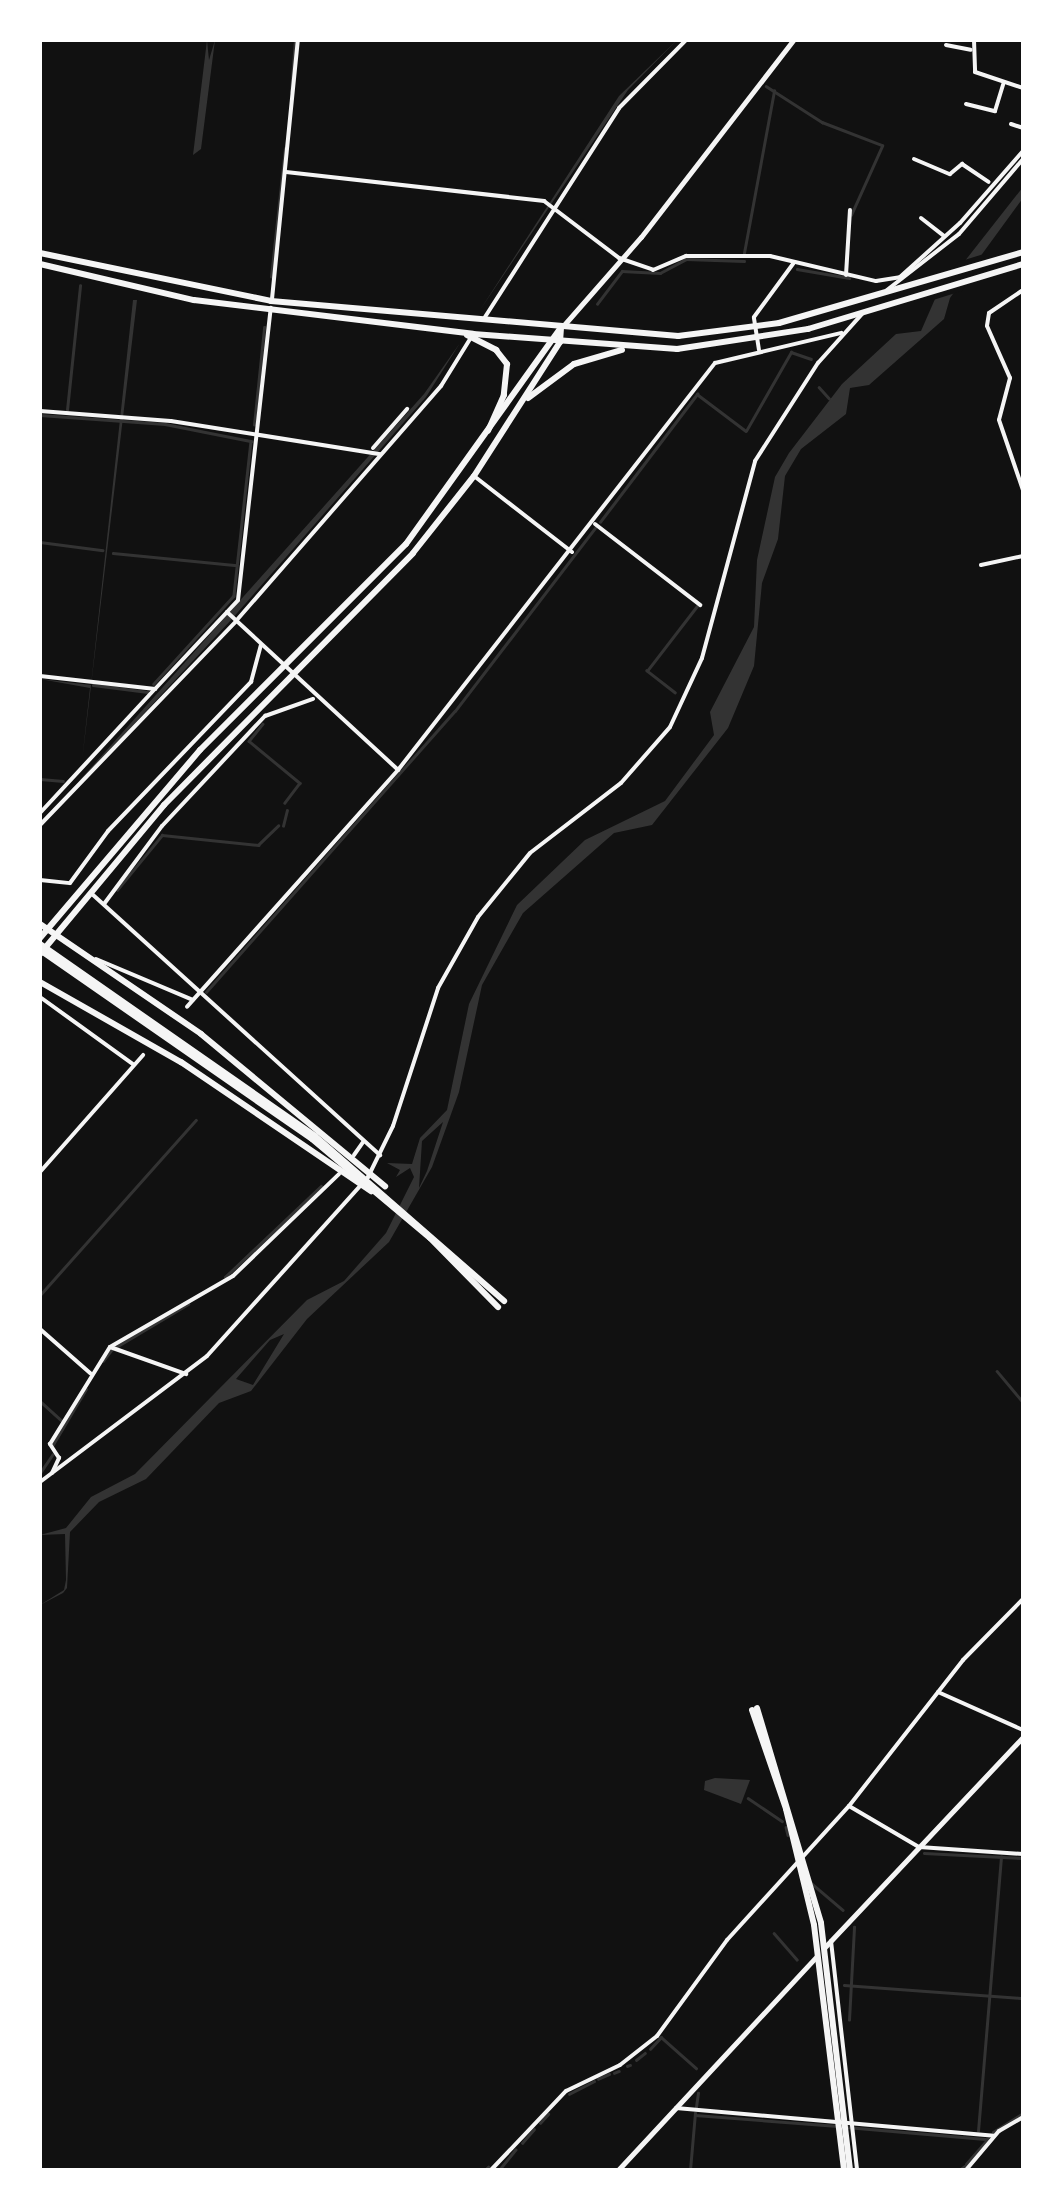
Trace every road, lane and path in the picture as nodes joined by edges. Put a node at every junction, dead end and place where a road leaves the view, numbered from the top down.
1 (298, 40) edge
2 (686, 40) edge
3 (793, 40) edge
4 (974, 40) edge
5 (946, 44) dead end
6 (972, 50) junction
7 (1003, 84) junction
8 (1023, 88) edge
9 (966, 104) dead end
10 (1011, 124) dead end
11 (1023, 128) edge
12 (1023, 151) edge
13 (1023, 158) edge
14 (914, 160) dead end
15 (286, 172) junction
16 (991, 183) junction
17 (552, 206) junction
18 (850, 210) dead end
19 (921, 218) dead end
20 (944, 236) junction
21 (1023, 252) edge
22 (40, 253) edge
23 (620, 258) junction
24 (40, 264) edge
25 (794, 264) junction
26 (1023, 264) edge
27 (846, 275) junction
28 (900, 277) junction
29 (1023, 290) edge
30 (271, 306) junction
31 (483, 321) junction
32 (561, 328) junction
33 (462, 332) junction
34 (844, 332) junction
35 (471, 337) junction
36 (548, 340) junction
37 (560, 342) junction
38 (633, 349) junction
39 (759, 350) junction
40 (521, 405) junction
41 (408, 409) dead end
42 (40, 411) edge
43 (256, 434) junction
44 (481, 446) junction
45 (372, 448) junction
46 (380, 454) junction
47 (474, 476) junction
48 (1023, 490) edge
49 (595, 524) junction
50 (572, 552) junction
51 (1023, 556) edge
52 (981, 565) dead end
53 (700, 605) dead end
54 (227, 612) junction
55 (236, 621) junction
56 (261, 645) junction
57 (287, 670) junction
58 (40, 676) edge
59 (155, 689) junction
60 (314, 698) junction
61 (398, 770) junction
62 (40, 813) edge
63 (40, 826) edge
64 (40, 880) edge
65 (70, 882) junction
66 (81, 888) junction
67 (90, 893) junction
68 (104, 904) junction
69 (44, 926) edge
70 (56, 935) junction
71 (40, 946) edge
72 (83, 954) junction
73 (40, 982) edge
74 (199, 994) junction
75 (40, 997) edge
76 (194, 1000) junction
77 (186, 1007) dead end
78 (143, 1055) dead end
79 (134, 1065) junction
80 (262, 1094) junction
81 (362, 1142) junction
82 (354, 1155) dead end
83 (380, 1155) junction
84 (40, 1172) edge
85 (339, 1174) dead end
86 (410, 1217) junction
87 (501, 1304) dead end
88 (40, 1329) edge
89 (110, 1347) junction
90 (90, 1373) junction
91 (186, 1374) junction
92 (51, 1476) junction
93 (40, 1482) edge
94 (1023, 1599) edge
95 (938, 1692) junction
96 (754, 1710) dead end
97 (1023, 1733) edge
98 (848, 1806) junction
99 (919, 1847) junction
100 (1023, 1854) edge
101 (831, 1940) junction
102 (676, 2108) junction
103 (1023, 2117) edge
104 (854, 2124) junction
105 (994, 2136) junction
106 (491, 2170) edge
107 (618, 2170) edge
108 (850, 2170) edge
109 (966, 2170) edge

1 - 15 street
2 - 17 street
3 - 23 main road
4 - 6 street
5 - 6 street
6 - 7 street
7 - 8 street
7 - 9 street
10 - 11 street
12 - 16 street
13 - 28 street
14 - 16 street
15 - 17 street
15 - 30 street
16 - 20 street
17 - 23 street
17 - 31 street
18 - 27 street
19 - 20 street
20 - 28 street
21 - 32 main road
22 - 30 main road
23 - 25 street
23 - 32 main road
24 - 30 main road
25 - 27 street
25 - 39 street
26 - 38 main road
27 - 28 street
28 - 34 street
29 - 48 street
30 - 31 main road
30 - 33 main road
30 - 43 street
31 - 32 main road
32 - 36 main road
32 - 37 main road
33 - 35 main road
33 - 36 main road
34 - 39 street
34 - 83 street
35 - 44 main road
35 - 46 street
36 - 37 main road
36 - 44 main road
37 - 38 main road
37 - 40 main road
38 - 40 main road
39 - 49 street
40 - 47 main road
41 - 45 street
42 - 43 street
43 - 45 street
43 - 54 street
44 - 57 main road
45 - 46 street
46 - 55 street
47 - 50 street
47 - 57 main road
49 - 50 street
49 - 53 street
50 - 61 street
51 - 52 street
54 - 55 street
54 - 59 street
55 - 56 street
55 - 63 street
56 - 57 street
56 - 65 street
57 - 60 street
57 - 66 main road
57 - 67 main road
58 - 59 street
59 - 62 street
60 - 61 street
60 - 68 street
61 - 74 street
64 - 65 street
65 - 66 street
66 - 69 main road
67 - 68 street
67 - 70 main road
68 - 74 street
69 - 70 main road
69 - 71 main road
70 - 71 main road
70 - 72 main road
71 - 80 main road
72 - 76 street
72 - 80 main road
73 - 86 main road
74 - 76 street
74 - 81 street
75 - 79 street
76 - 77 street
78 - 79 street
79 - 84 street
80 - 86 main road
80 - 86 main road
81 - 82 street
81 - 83 street
83 - 91 street
85 - 89 street
86 - 87 main road
88 - 90 street
89 - 90 street
89 - 91 street
90 - 92 street
91 - 92 street
92 - 93 street
94 - 95 street
95 - 97 street
95 - 98 street
96 - 108 main road
97 - 99 main road
98 - 99 street
98 - 106 street
99 - 100 street
99 - 101 main road
101 - 102 main road
101 - 104 street
102 - 104 street
102 - 107 main road
103 - 105 street
104 - 105 street
104 - 108 street
105 - 109 street

